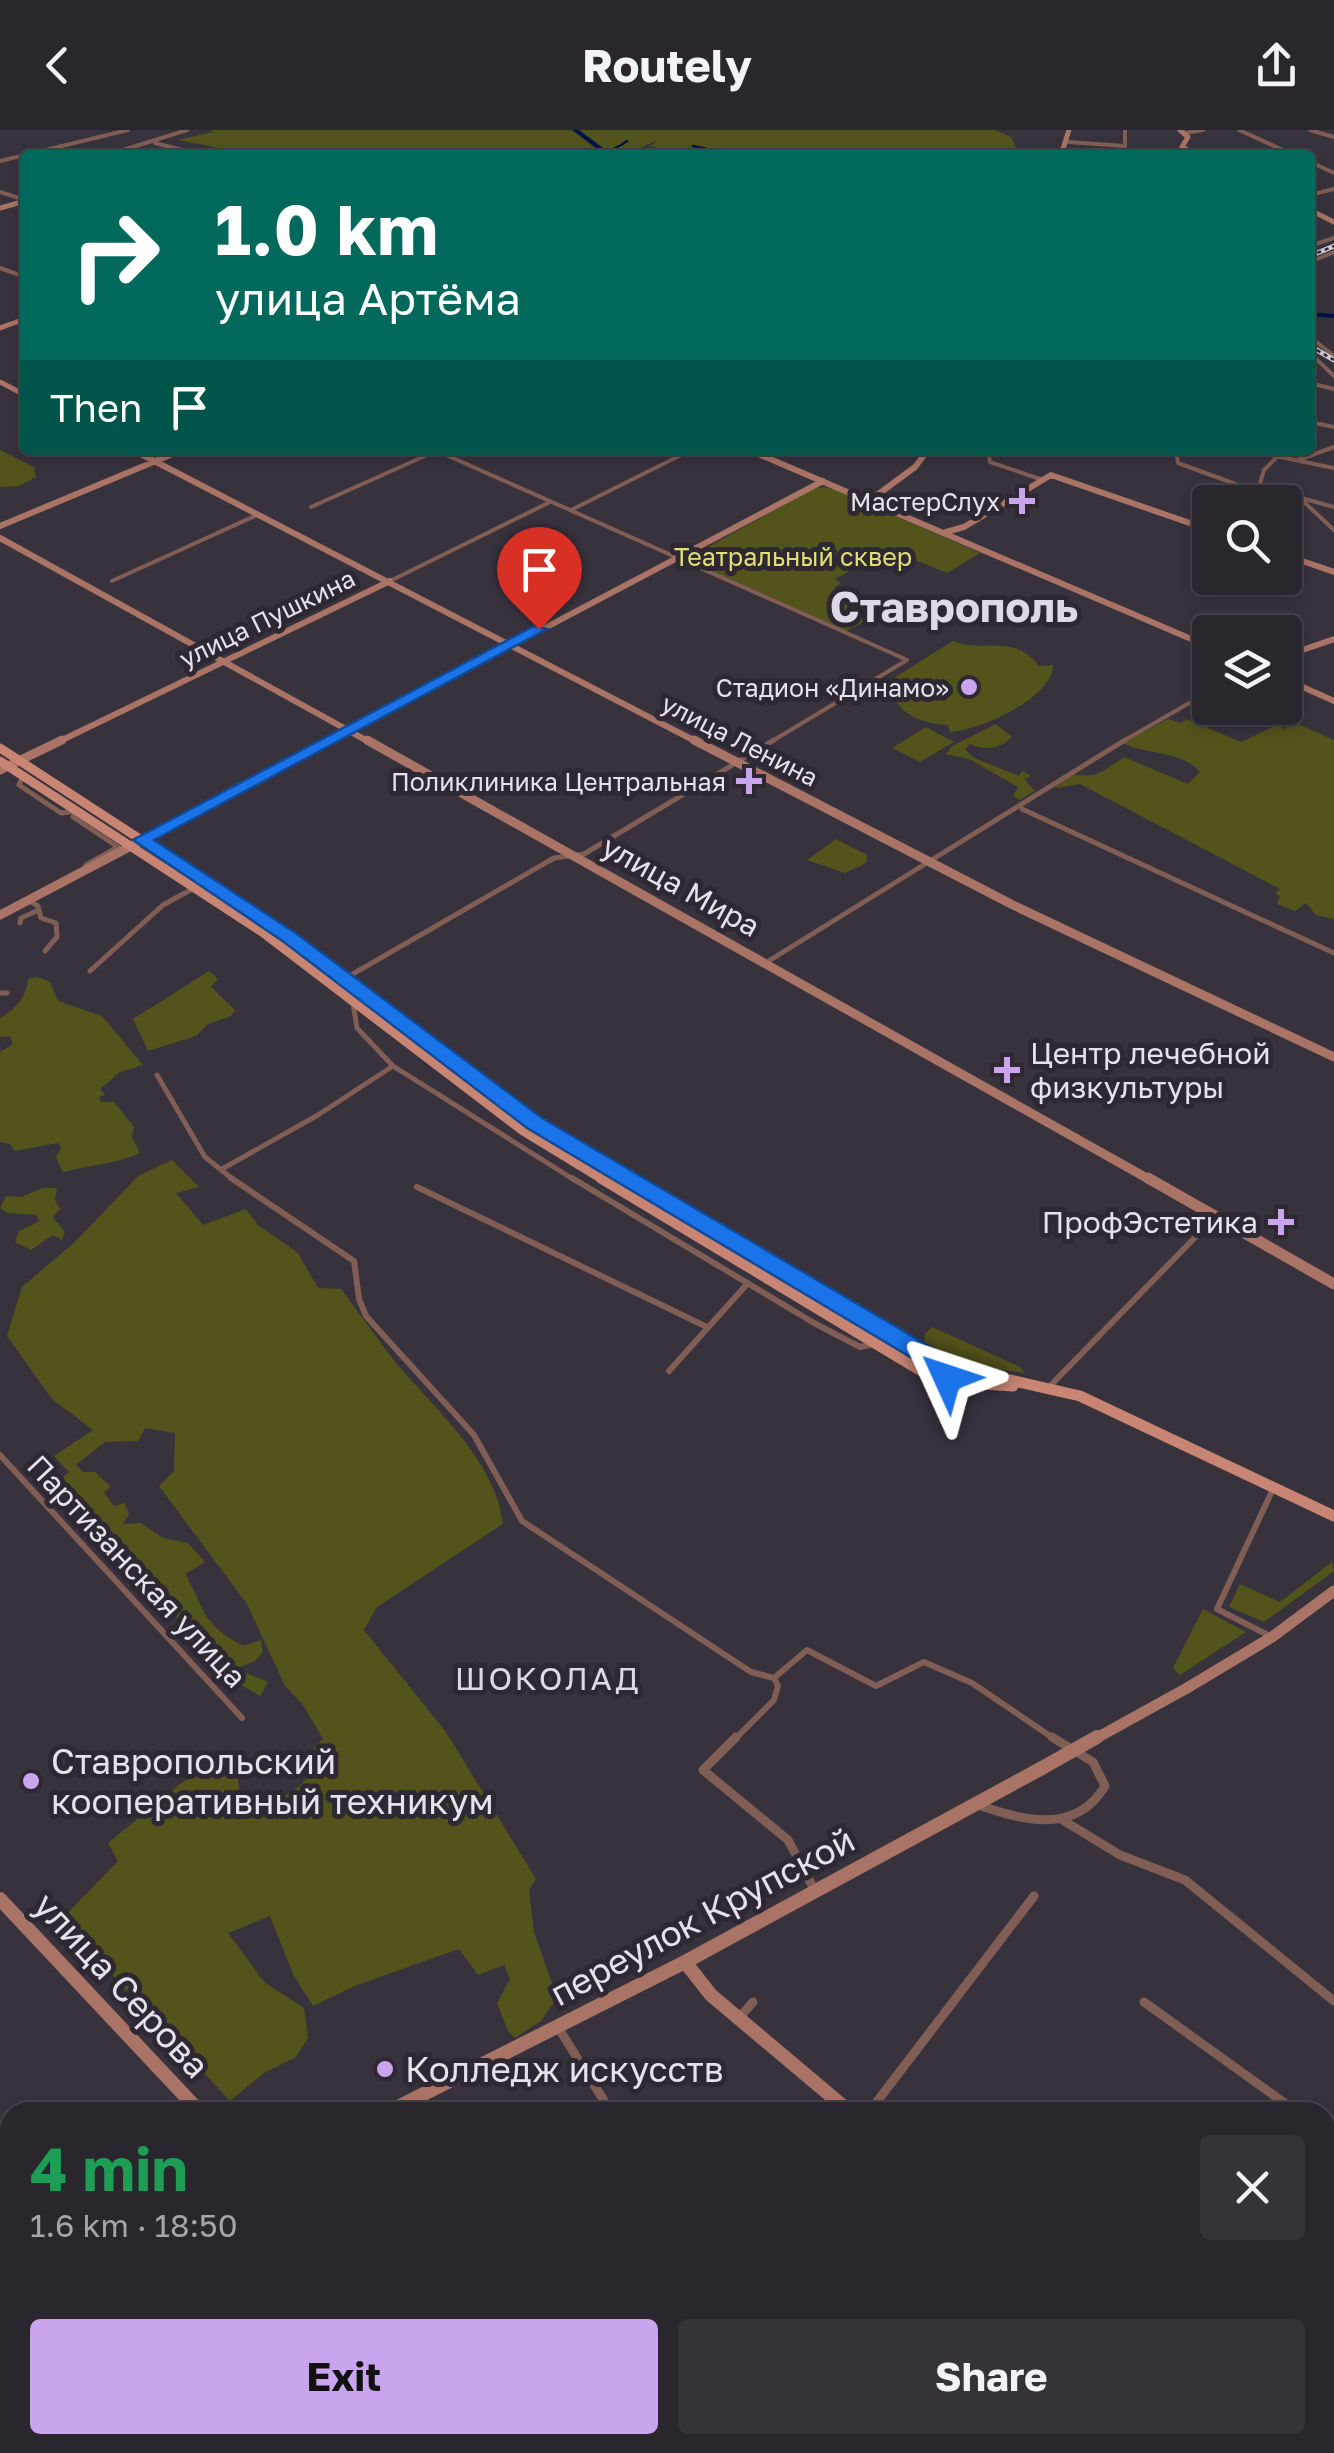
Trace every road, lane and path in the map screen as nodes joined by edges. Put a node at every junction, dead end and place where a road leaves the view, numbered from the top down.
1 (128, 130) edge
2 (187, 130) edge
3 (1126, 130) edge
4 (1203, 130) edge
5 (1239, 130) edge
6 (1310, 130) edge
7 (1071, 131) edge
8 (1182, 132) edge
9 (1334, 137) edge
10 (1068, 142) junction
11 (154, 143) junction
12 (45, 150) edge
13 (127, 150) edge
14 (182, 150) edge
15 (1064, 150) edge
16 (1187, 150) edge
17 (1283, 150) edge
18 (1315, 357) edge
19 (1334, 376) edge
20 (142, 455) edge
21 (170, 455) edge
22 (425, 455) edge
23 (447, 455) edge
24 (681, 455) edge
25 (761, 455) edge
26 (924, 455) edge
27 (990, 455) edge
28 (1177, 455) edge
29 (1268, 455) edge
30 (1312, 455) edge
31 (1277, 457) junction
32 (1297, 461) junction
33 (154, 462) junction
34 (1334, 468) edge
35 (1042, 480) junction
36 (824, 481) junction
37 (1238, 485) edge
38 (1259, 485) edge
39 (1302, 498) edge
40 (1302, 500) edge
41 (868, 501) junction
42 (551, 502) junction
43 (311, 507) dead end
44 (1334, 507) edge
45 (570, 510) junction
46 (258, 515) junction
47 (1192, 524) edge
48 (0, 526) edge
49 (964, 528) junction
50 (1334, 530) edge
51 (939, 532) junction
52 (0, 538) edge
53 (973, 546) junction
54 (677, 558) junction
55 (1302, 560) edge
56 (1332, 568) edge
57 (112, 580) dead end
58 (390, 581) junction
59 (1192, 639) edge
60 (1334, 639) edge
61 (511, 644) junction
62 (1302, 650) edge
63 (224, 661) junction
64 (1302, 687) edge
65 (1192, 701) edge
66 (1334, 701) edge
67 (346, 730) junction
68 (0, 748) edge
69 (19, 761) junction
70 (738, 762) junction
71 (3, 766) edge
72 (1022, 809) dead end
73 (77, 812) junction
74 (142, 840) junction
75 (130, 846) junction
76 (573, 855) junction
77 (929, 860) junction
78 (63, 882) junction
79 (195, 888) junction
80 (28, 900) junction
81 (39, 910) junction
82 (0, 916) edge
83 (20, 922) dead end
84 (45, 951) dead end
85 (1334, 953) edge
86 (767, 962) junction
87 (90, 971) dead end
88 (344, 980) junction
89 (332, 986) junction
90 (353, 1003) junction
91 (1334, 1057) edge
92 (393, 1066) junction
93 (157, 1075) dead end
94 (222, 1169) junction
95 (417, 1187) dead end
96 (1214, 1216) junction
97 (748, 1282) junction
98 (1334, 1284) edge
99 (707, 1327) junction
100 (876, 1344) junction
101 (940, 1364) junction
102 (669, 1371) dead end
103 (928, 1375) junction
104 (1050, 1386) junction
105 (0, 1455) edge
106 (1273, 1488) junction
107 (1334, 1516) edge
108 (1334, 1591) edge
109 (1272, 1637) junction
110 (774, 1678) junction
111 (242, 1718) dead end
112 (975, 1804) junction
113 (1060, 1818) junction
114 (816, 1891) junction
115 (1034, 1896) dead end
116 (0, 1899) edge
117 (685, 1962) junction
118 (1334, 2000) edge
119 (753, 2002) dead end
120 (1144, 2002) dead end
121 (739, 2018) junction
122 (558, 2026) junction
123 (1279, 2100) joint
124 (191, 2102) edge
125 (408, 2102) edge
126 (605, 2102) edge
127 (838, 2102) edge
128 (876, 2102) edge
129 (1282, 2102) edge

1 - 12 street
2 - 11 street
3 - 10 street
4 - 8 street
5 - 17 street
6 - 9 street
7 - 10 main road
8 - 16 main road
10 - 15 main road
11 - 13 street
11 - 14 street
18 - 19 street
20 - 33 main road, улица Ленина
21 - 33 main road
22 - 43 street
23 - 42 street
24 - 45 street
25 - 36 main road
26 - 41 main road
27 - 35 street
28 - 37 street
29 - 31 street
30 - 32 street
31 - 32 street
31 - 38 street
32 - 34 street
33 - 46 main road, улица Ленина
33 - 48 main road
35 - 47 main road
35 - 49 main road
36 - 41 main road
36 - 54 main road
39 - 44 street
40 - 50 street
41 - 51 main road
42 - 45 street
42 - 58 street, улица Пушкина
45 - 54 street
46 - 57 street
46 - 58 main road, улица Ленина
49 - 51 main road
49 - 53 main road
51 - 53 main road
52 - 63 main road, улица Мира
53 - 59 main road
54 - 61 main road
54 - 70 street
55 - 56 main road
58 - 61 main road, улица Ленина
58 - 63 main road, улица Пушкина
60 - 62 main road
61 - 67 main road
61 - 70 main road, улица Ленина
63 - 67 main road, улица Мира
63 - 69 main road, улица Пушкина
64 - 66 main road
65 - 77 street
67 - 74 main road
67 - 76 main road, улица Мира
68 - 69 main road
69 - 71 main road, улица Пушкина
69 - 74 main road
70 - 76 street
70 - 77 main road, улица Ленина
71 - 73 main road
72 - 85 street
73 - 75 main road
73 - 78 street
74 - 75 main road
74 - 88 main road
75 - 78 main road
75 - 79 main road
76 - 86 main road, улица Мира
76 - 88 street
77 - 86 street
77 - 91 main road, улица Ленина
78 - 80 main road
79 - 87 street
79 - 89 main road
80 - 81 street
80 - 82 main road
81 - 83 street
81 - 84 street
86 - 96 main road, улица Мира
88 - 89 street
88 - 101 main road
89 - 90 main road
90 - 92 street
90 - 100 main road
92 - 94 street
92 - 97 street
93 - 94 street
94 - 110 street
95 - 99 street
96 - 98 main road, улица Мира
96 - 104 street
97 - 99 street
97 - 100 street
99 - 102 street
100 - 103 main road
101 - 103 main road
101 - 104 main road
103 - 104 main road
104 - 106 main road
105 - 111 street, Партизанская улица
106 - 107 main road
106 - 109 street
108 - 109 main road
109 - 112 main road, переулок Крупской, bridge
110 - 113 street
110 - 114 street
112 - 113 street
112 - 114 main road, переулок Крупской
113 - 118 street
114 - 117 main road, переулок Крупской
115 - 128 street
116 - 124 main road, улица Серова
117 - 121 main road
117 - 122 main road, переулок Крупской
119 - 121 street
120 - 123 street
121 - 127 main road
122 - 125 main road, переулок Крупской
122 - 126 street
123 - 129 street

